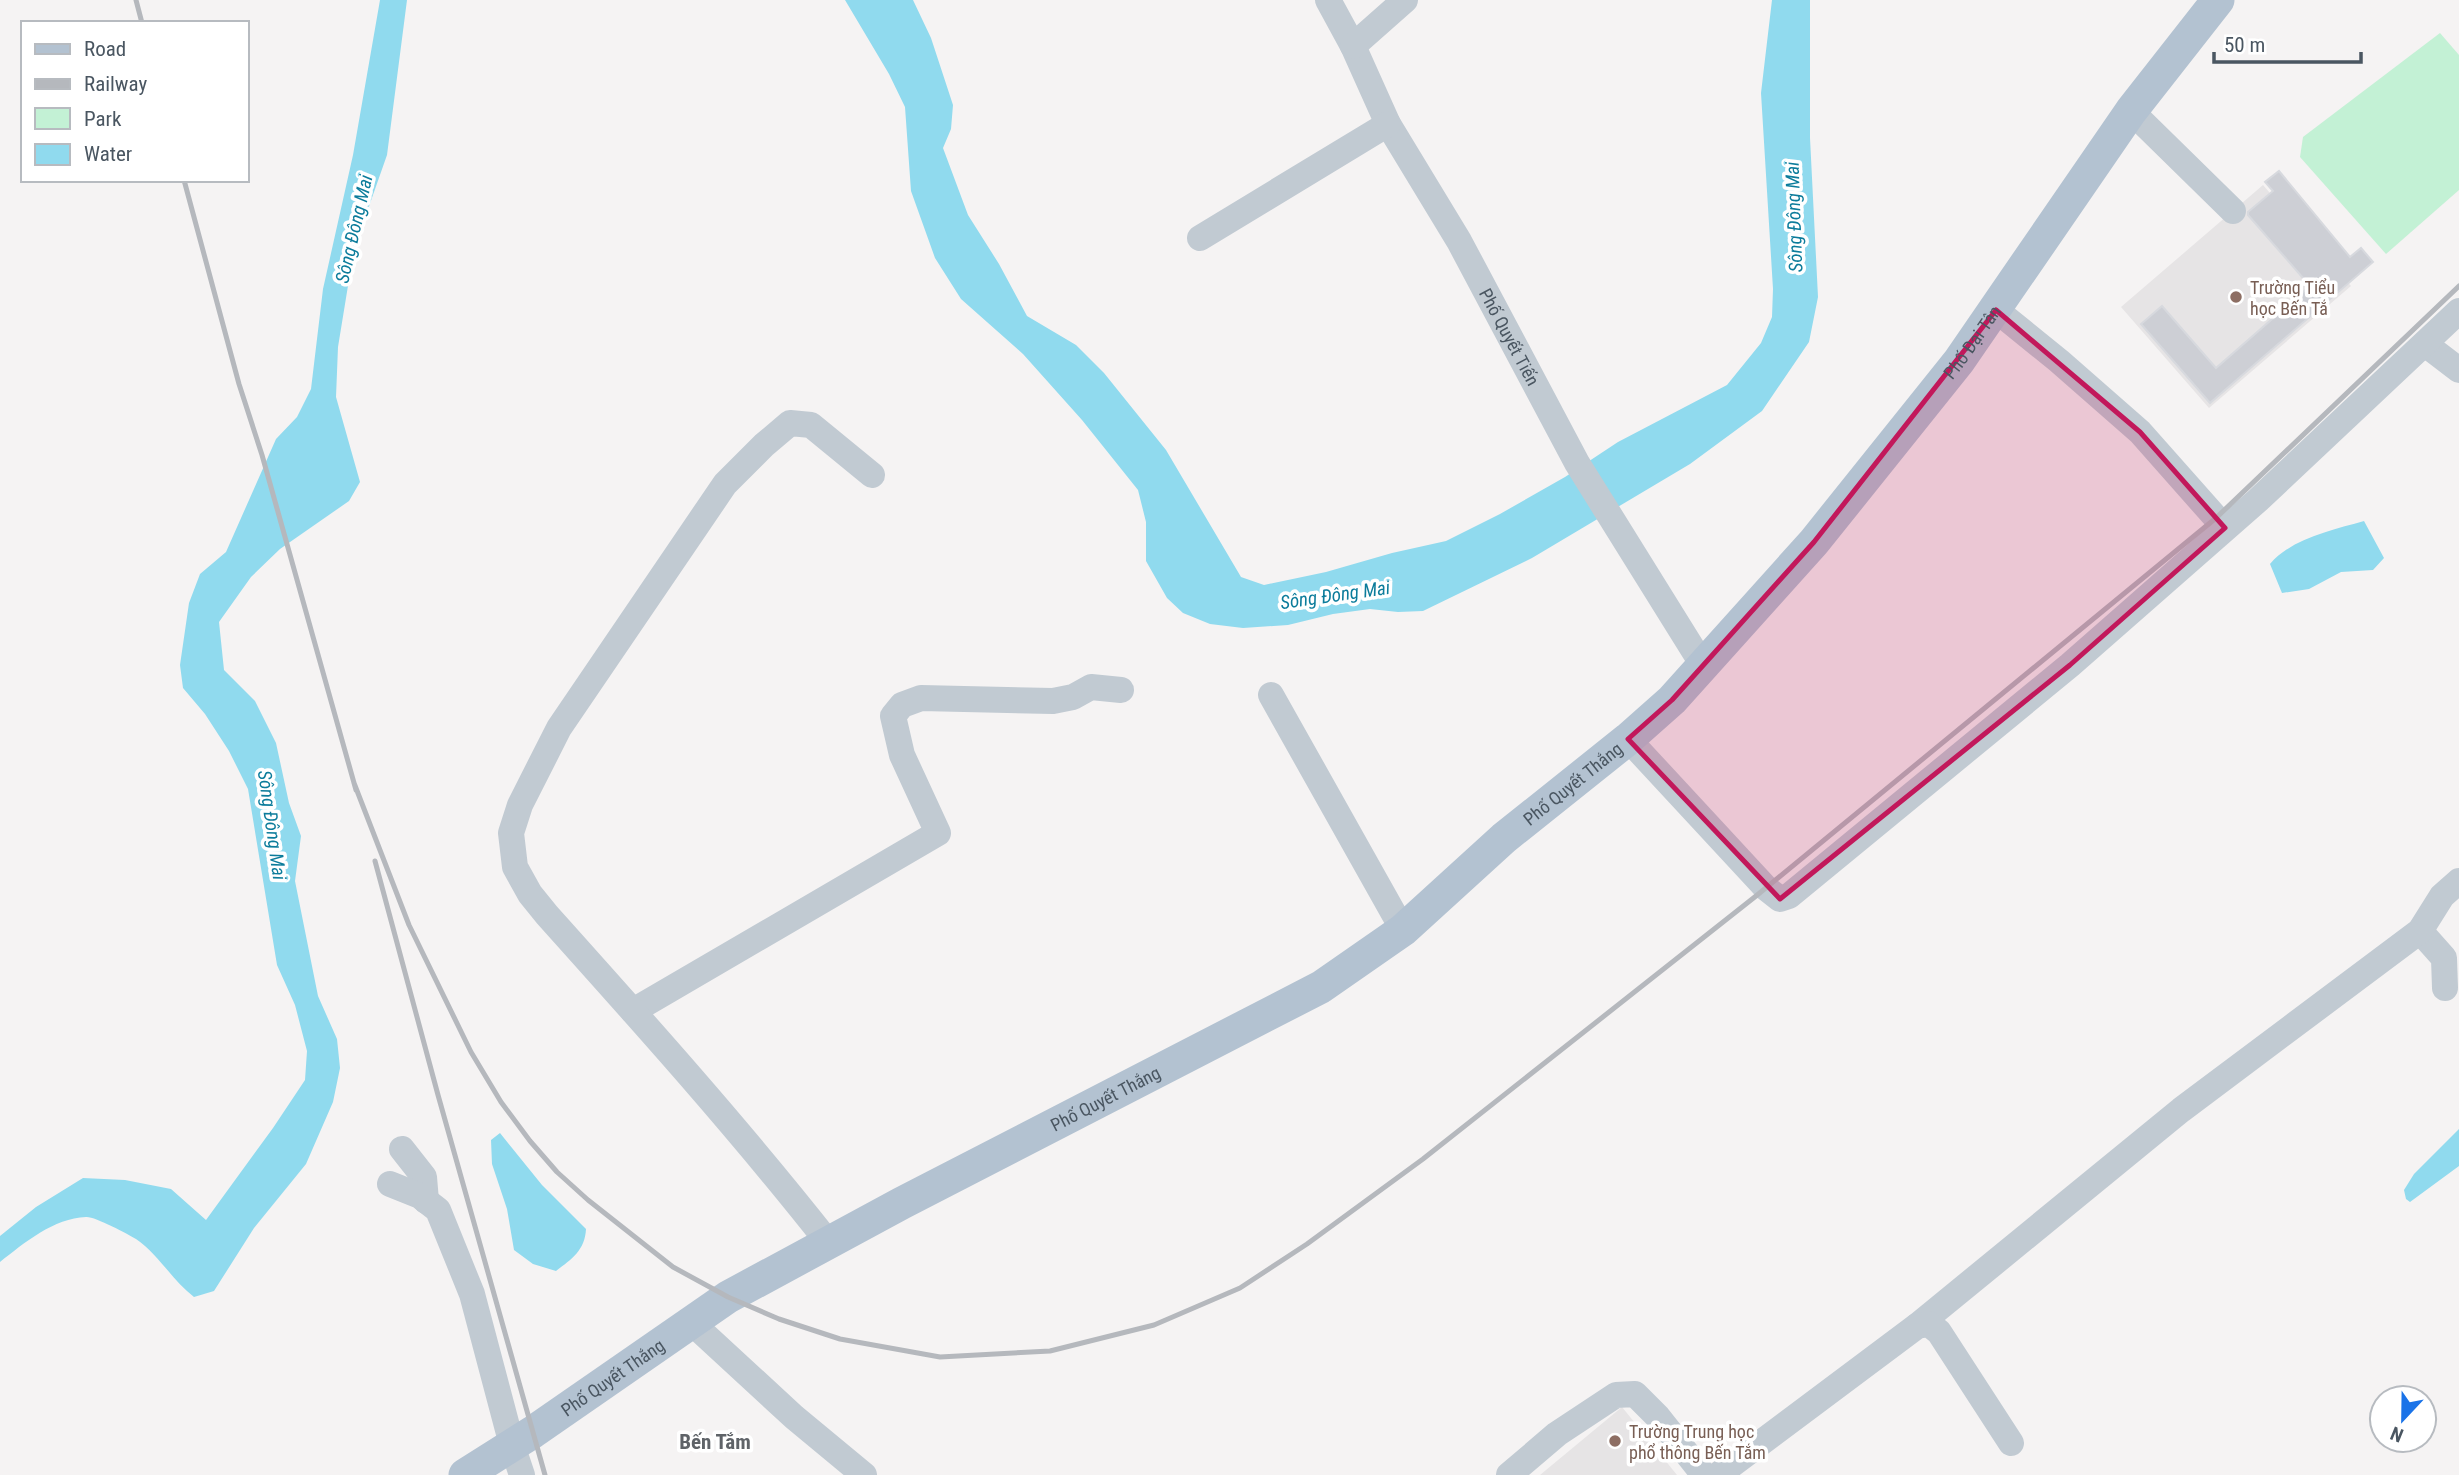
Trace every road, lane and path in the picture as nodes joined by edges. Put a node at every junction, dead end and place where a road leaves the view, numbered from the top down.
1 (1328, 0) edge
2 (1405, 0) edge
3 (2218, 0) edge
4 (1353, 46) junction
5 (2131, 111) junction
6 (1388, 124) junction
7 (2233, 211) dead end
8 (1200, 238) dead end
9 (1996, 310) junction
10 (2459, 311) edge
11 (2425, 344) junction
12 (2459, 370) edge
13 (872, 475) dead end
14 (2225, 528) junction
15 (1704, 667) junction
16 (1121, 690) dead end
17 (1271, 695) dead end
18 (1628, 739) junction
19 (2459, 881) edge
20 (1403, 930) junction
21 (2420, 931) junction
22 (2445, 988) dead end
23 (634, 1012) junction
24 (402, 1149) dead end
25 (390, 1184) dead end
26 (426, 1201) junction
27 (828, 1242) junction
28 (692, 1323) junction
29 (1917, 1326) junction
30 (2011, 1443) dead end
31 (517, 1460) edge
32 (465, 1475) edge
33 (864, 1475) edge
34 (1509, 1475) edge
35 (1704, 1475) edge
36 (1718, 1475) edge

1 - 4 street, Phố Quyết Tiến
2 - 4 street
3 - 5 main road, Phố Đại Tân
4 - 6 street, Phố Quyết Tiến
5 - 7 street
5 - 9 main road, Phố Đại Tân
6 - 8 street
6 - 15 street, Phố Quyết Tiến
9 - 14 street
9 - 15 main road, Phố Đại Tân
10 - 11 street
11 - 12 street
11 - 14 street
13 - 23 street
14 - 18 street
15 - 18 main road, Phố Quyết Thắng
16 - 23 street
17 - 20 street
18 - 20 main road, Phố Quyết Thắng
19 - 21 street
20 - 27 main road, Phố Quyết Thắng
21 - 22 street
21 - 29 street
23 - 27 street
24 - 26 street
25 - 26 street
26 - 31 street
27 - 28 main road, Phố Quyết Thắng
28 - 31 main road, Phố Quyết Thắng
28 - 33 street
29 - 30 street
29 - 36 street
31 - 32 main road, Phố Quyết Thắng
34 - 35 street

